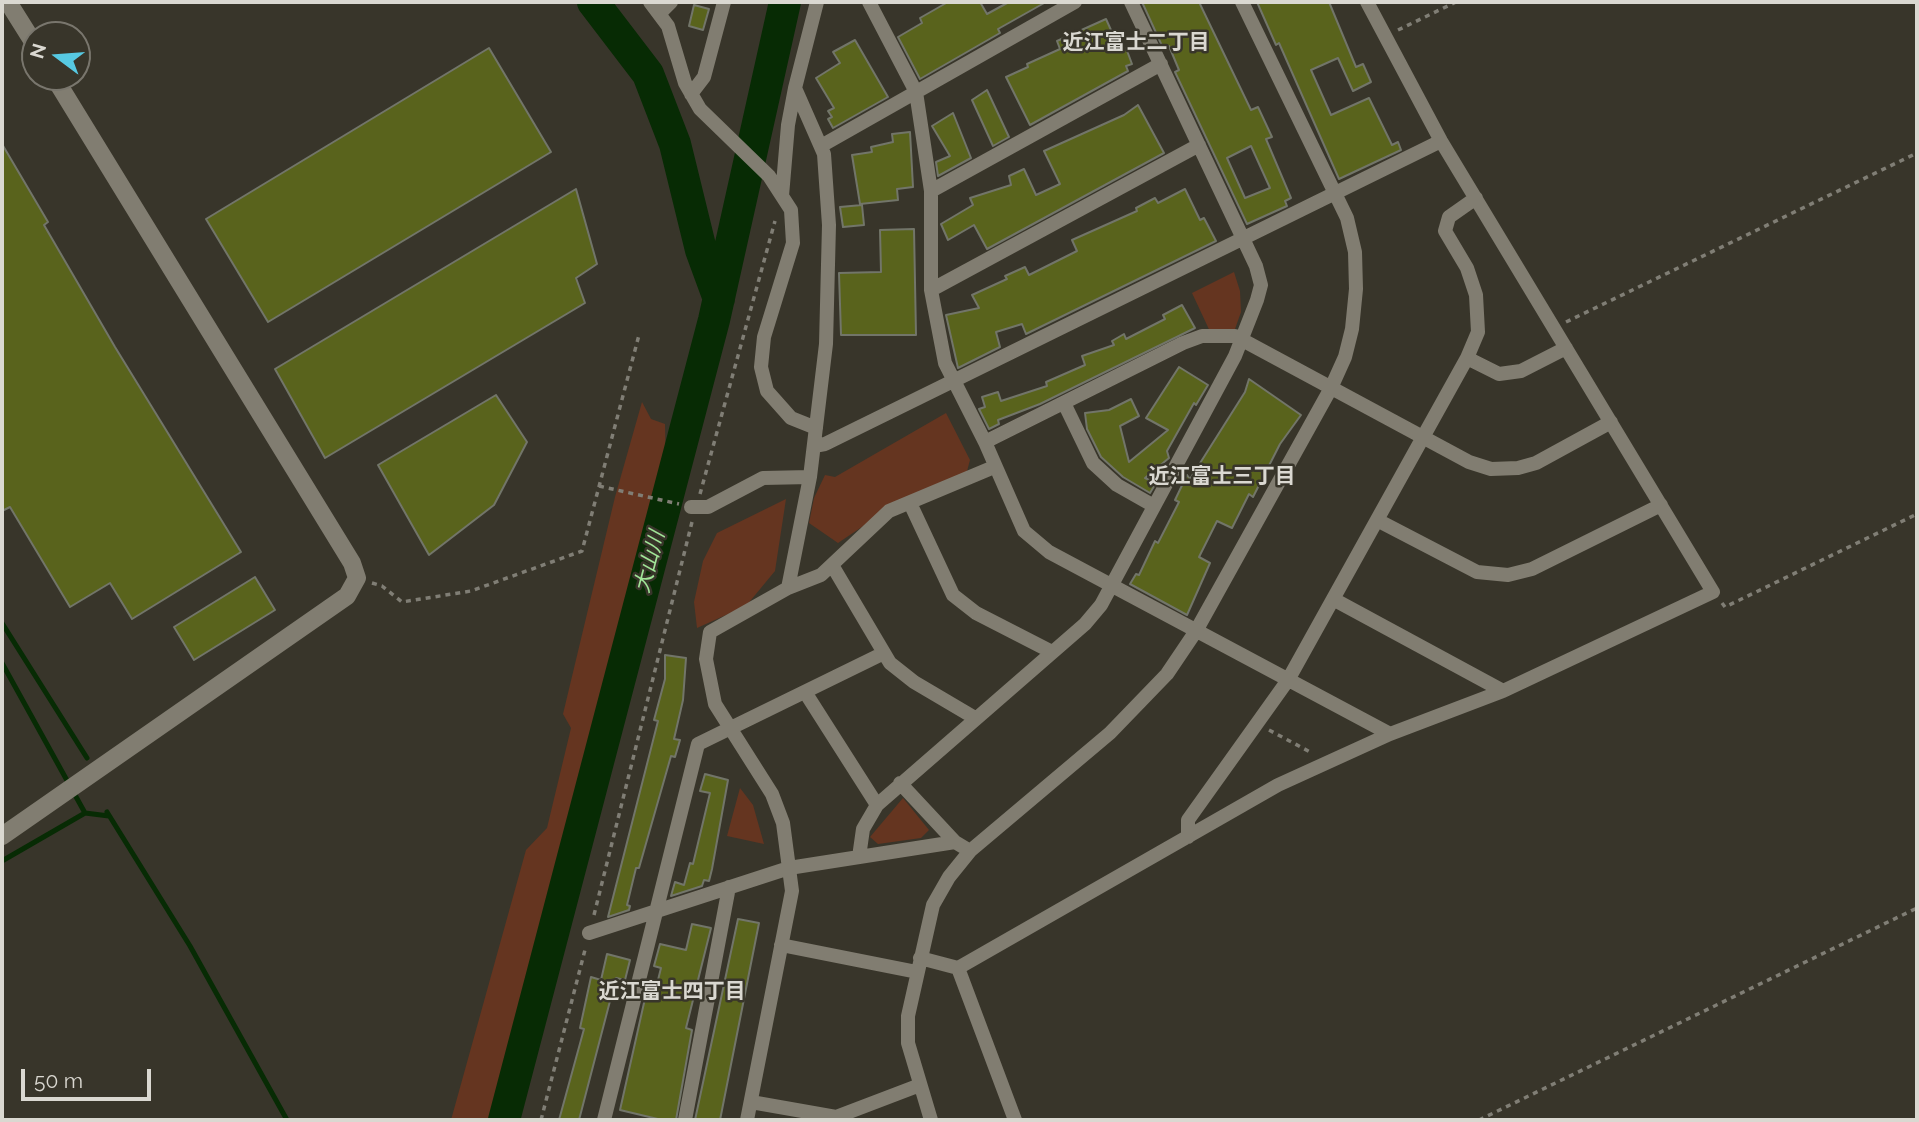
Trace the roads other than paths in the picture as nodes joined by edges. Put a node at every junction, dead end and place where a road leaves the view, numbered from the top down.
1 (8, 2) edge
2 (671, 2) edge
3 (724, 2) edge
4 (817, 2) edge
5 (1075, 2) edge
6 (1131, 2) edge
7 (1242, 2) edge
8 (1367, 2) edge
9 (875, 4) edge
10 (654, 8) edge
11 (21, 23) edge
12 (1161, 64) junction
13 (795, 88) junction
14 (63, 91) edge
15 (916, 92) junction
16 (691, 94) junction
17 (1441, 141) junction
18 (1199, 145) junction
19 (821, 146) junction
20 (931, 191) junction
21 (1335, 193) junction
22 (782, 196) junction
23 (1476, 198) junction
24 (1243, 238) junction
25 (931, 290) junction
26 (1241, 340) junction
27 (1566, 348) junction
28 (1467, 358) junction
29 (954, 381) junction
30 (1331, 388) junction
31 (1064, 402) junction
32 (1611, 422) junction
33 (816, 428) junction
34 (1423, 438) junction
35 (985, 442) junction
36 (814, 446) junction
37 (994, 467) junction
38 (810, 477) junction
39 (910, 503) junction
40 (1661, 505) junction
41 (1154, 506) junction
42 (694, 507) road end
43 (1377, 520) junction
44 (832, 565) junction
45 (1112, 585) junction
46 (788, 588) junction
47 (1333, 598) junction
48 (1196, 631) junction
49 (1052, 652) junction
50 (884, 653) junction
51 (1288, 680) junction
52 (1503, 691) junction
53 (805, 692) junction
54 (975, 718) junction
55 (731, 728) junction
56 (1390, 734) junction
57 (901, 783) junction
58 (877, 805) junction
59 (2, 836) edge
60 (1188, 837) junction
61 (955, 842) junction
62 (970, 851) junction
63 (859, 857) junction
64 (789, 868) junction
65 (729, 887) junction
66 (656, 911) junction
67 (589, 933) road end
68 (781, 945) junction
69 (919, 965) junction
70 (958, 968) junction
71 (919, 1085) junction
72 (751, 1102) junction
73 (836, 1119) edge
74 (604, 1120) edge
75 (685, 1120) edge
76 (747, 1120) edge
77 (931, 1120) edge
78 (1016, 1120) edge

1 - 11 street
2 - 10 street
3 - 16 street
4 - 13 street
5 - 15 street
6 - 12 street
7 - 21 street
8 - 17 street
9 - 15 street
10 - 16 street
12 - 18 street
12 - 20 street
13 - 19 street
13 - 22 street
14 - 59 street
15 - 19 street
15 - 20 street
16 - 22 street
17 - 21 street
17 - 23 street
18 - 24 street
18 - 25 street
19 - 33 street
20 - 25 street
21 - 24 street
21 - 30 street
22 - 33 street
23 - 27 street
23 - 28 street
24 - 26 street
24 - 29 street
25 - 29 street
26 - 30 street
26 - 31 street
26 - 41 street
27 - 28 street
27 - 32 street
28 - 34 street
29 - 35 street
29 - 36 street
30 - 34 street
30 - 48 street
31 - 35 street
31 - 41 street
32 - 34 street
32 - 40 street
33 - 36 street
34 - 43 street
35 - 37 street
36 - 38 street
37 - 39 street
37 - 45 street
38 - 42 street
38 - 46 street
39 - 44 street
39 - 49 street
40 - 43 street
40 - 52 street
41 - 45 street
43 - 47 street
44 - 46 street
44 - 50 street
45 - 48 street
45 - 49 street
46 - 55 street
47 - 51 street
47 - 52 street
48 - 51 street
48 - 62 street
49 - 54 street
50 - 53 street
50 - 54 street
51 - 56 street
51 - 60 street
52 - 56 street
53 - 55 street
53 - 58 street
54 - 57 street
55 - 64 street
55 - 66 street
56 - 60 street
57 - 58 street
57 - 61 street
58 - 63 street
60 - 70 street
61 - 62 street
61 - 63 street
62 - 69 street
63 - 64 street
64 - 65 street
64 - 68 street
65 - 66 street
65 - 75 street
66 - 67 street
66 - 74 street
68 - 69 street
68 - 72 street
69 - 70 street
69 - 71 street
70 - 78 street
71 - 73 street
71 - 77 street
72 - 73 street
72 - 76 street

